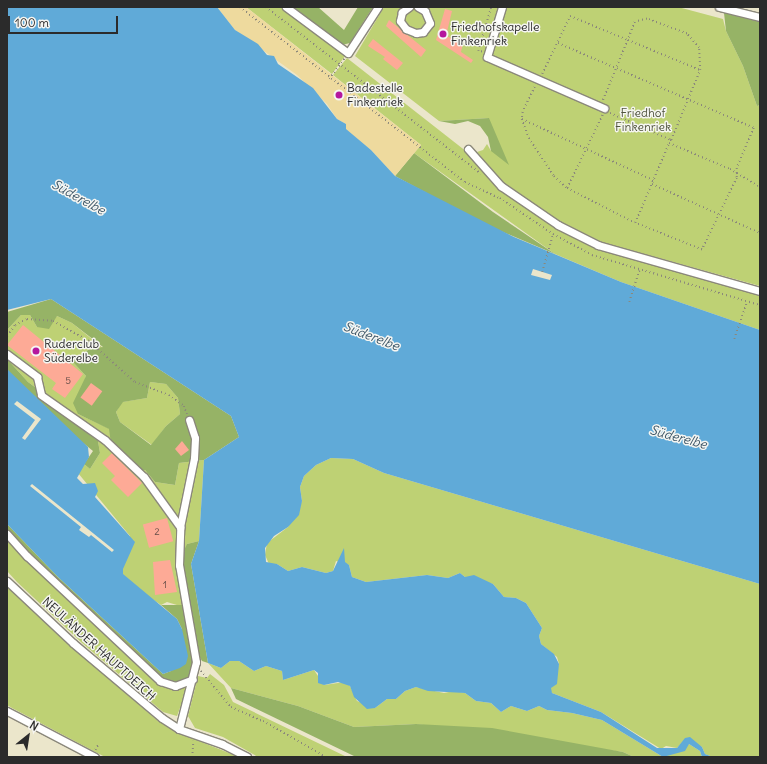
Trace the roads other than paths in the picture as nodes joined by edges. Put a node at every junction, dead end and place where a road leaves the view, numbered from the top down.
1 (286, 7) edge
2 (378, 7) edge
3 (396, 7) edge
4 (409, 7) edge
5 (418, 7) edge
6 (502, 7) edge
7 (720, 7) edge
8 (402, 12) junction
9 (760, 17) edge
10 (604, 109) road end
11 (468, 149) dead end
12 (760, 291) edge
13 (7, 354) edge
14 (189, 420) road end
15 (180, 527) junction
16 (7, 534) edge
17 (7, 581) edge
18 (193, 679) junction
19 (9, 714) edge
20 (179, 729) junction
21 (95, 757) edge
22 (247, 757) edge

1 - 2 street
3 - 8 street
4 - 8 street
5 - 8 street
6 - 10 street
7 - 9 street
11 - 12 street
13 - 15 street
14 - 15 street
15 - 18 street
16 - 18 street
17 - 20 street, NEULÄNDER HAUPTDEICH
18 - 20 street
19 - 21 street
20 - 22 street, NEULÄNDER HAUPTDEICH

